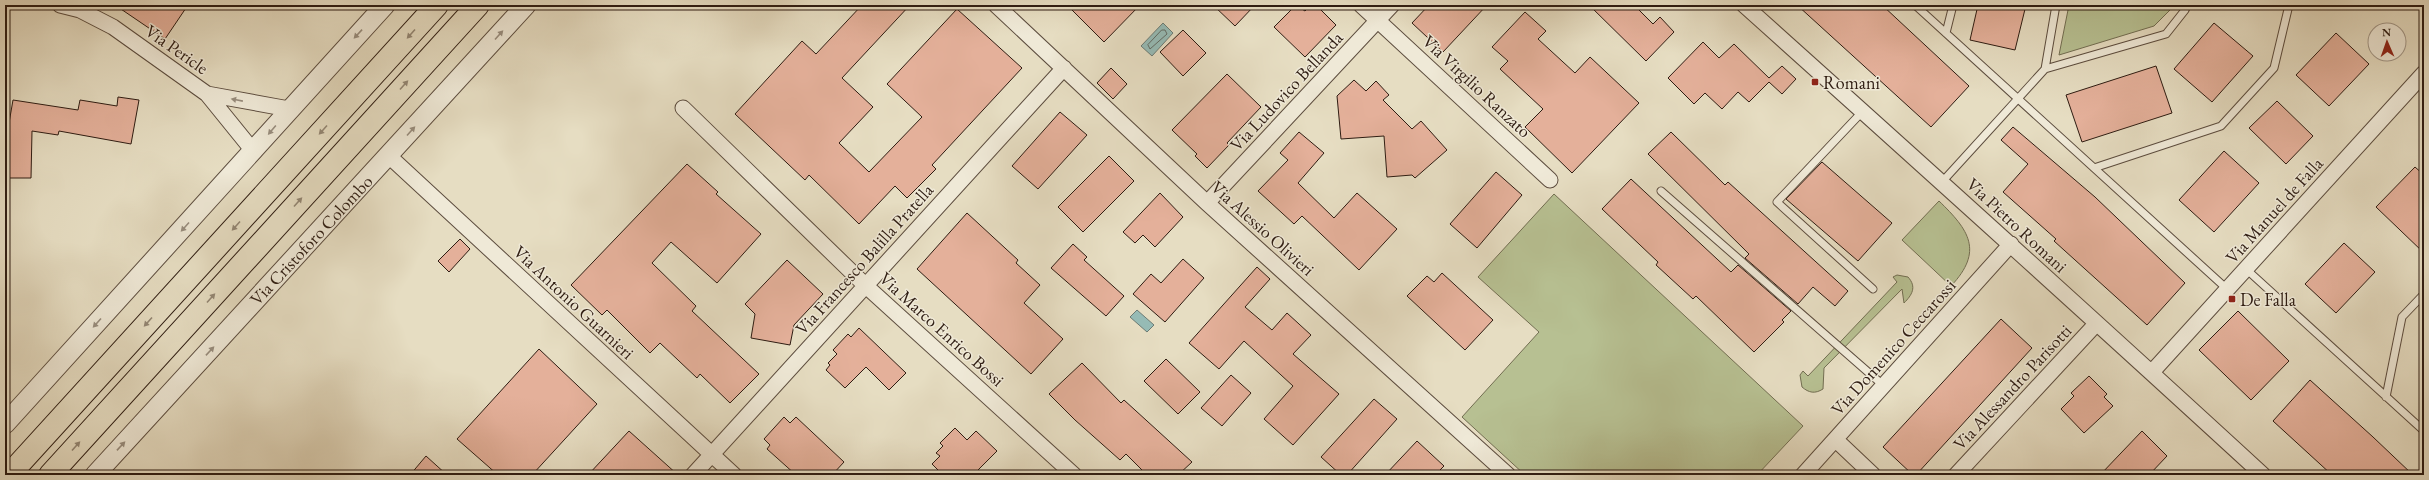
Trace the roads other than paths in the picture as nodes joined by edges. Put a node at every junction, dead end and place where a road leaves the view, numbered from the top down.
1 (60, 5) edge
2 (385, 5) edge
3 (437, 5) edge
4 (478, 5) edge
5 (526, 5) edge
6 (996, 5) edge
7 (1361, 5) edge
8 (1392, 5) edge
9 (1744, 5) edge
10 (1915, 5) edge
11 (1953, 5) edge
12 (2056, 5) edge
13 (2186, 5) edge
14 (2289, 5) edge
15 (1378, 21) junction
16 (1946, 33) junction
17 (1064, 68) junction
18 (2045, 69) junction
19 (2424, 74) edge
20 (207, 94) junction
21 (2018, 99) junction
22 (683, 108) dead end
23 (289, 109) junction
24 (1863, 111) junction
25 (254, 152) junction
26 (389, 156) junction
27 (2094, 168) junction
28 (1550, 180) dead end
29 (1942, 182) junction
30 (1661, 191) dead end
31 (1207, 204) junction
32 (2011, 244) junction
33 (2246, 269) junction
34 (866, 286) junction
35 (1873, 289) dead end
36 (2227, 289) junction
37 (2424, 294) edge
38 (2096, 324) junction
39 (2152, 372) junction
40 (1884, 386) junction
41 (2386, 397) junction
42 (5, 424) edge
43 (2424, 431) edge
44 (1836, 440) junction
45 (710, 454) junction
46 (9, 475) edge
47 (50, 475) edge
48 (95, 475) edge
49 (693, 475) edge
50 (734, 475) edge
51 (1074, 475) edge
52 (1508, 475) edge
53 (1803, 475) edge
54 (1873, 475) edge
55 (1956, 475) edge
56 (2263, 475) edge

1 - 20 street, Via Pericle
2 -> 23 street
3 -> 46 main road
47 -> 4 main road, Via Cristoforo Colombo
26 -> 5 street, Via Cristoforo Colombo
6 - 17 street, Via Alessio Olivieri
7 - 15 street, Via Virgilio Ranzato
8 - 15 street, Via Ludovico Bellanda
9 - 24 street, Via Pietro Romani
10 - 16 lane
11 - 16 lane
12 - 18 lane
13 - 18 lane
14 - 27 lane
15 - 28 street, Via Virgilio Ranzato
15 - 31 street, Via Ludovico Bellanda
16 - 21 lane
17 - 31 street, Via Alessio Olivieri
17 - 34 street, Via Francesco Balilla Pratella
18 - 21 lane
19 - 33 street, Via Manuel de Falla
23 -> 20 street, Via Pericle
20 - 25 street, Via Pericle
21 - 27 lane
21 - 29 lane
22 - 34 street, Via Marco Enrico Bossi
23 -> 25 street
24 - 29 street, Via Pietro Romani
24 - 35 lane
25 -> 42 street
26 - 45 street, Via Antonio Guarnieri
48 -> 26 street, Via Cristoforo Colombo
27 - 36 lane
29 - 32 street, Via Pietro Romani
30 - 40 lane
31 - 52 street, Via Alessio Olivieri
32 - 38 street, Via Pietro Romani
32 - 40 street, Via Domenico Ceccarossi
33 - 36 street, Via Manuel de Falla
33 - 41 lane
34 - 45 street, Via Francesco Balilla Pratella
34 - 51 street, Via Marco Enrico Bossi
36 - 39 street, Via Manuel de Falla
37 - 41 lane
38 - 39 street, Via Pietro Romani
38 - 55 street, Via Alessandro Parisotti
39 - 56 street, Via Pietro Romani
40 - 44 street, Via Domenico Ceccarossi
41 - 43 lane
44 - 53 street, Via Domenico Ceccarossi
44 - 54 street
45 - 49 street, Via Francesco Balilla Pratella
45 - 50 street, Via Antonio Guarnieri

